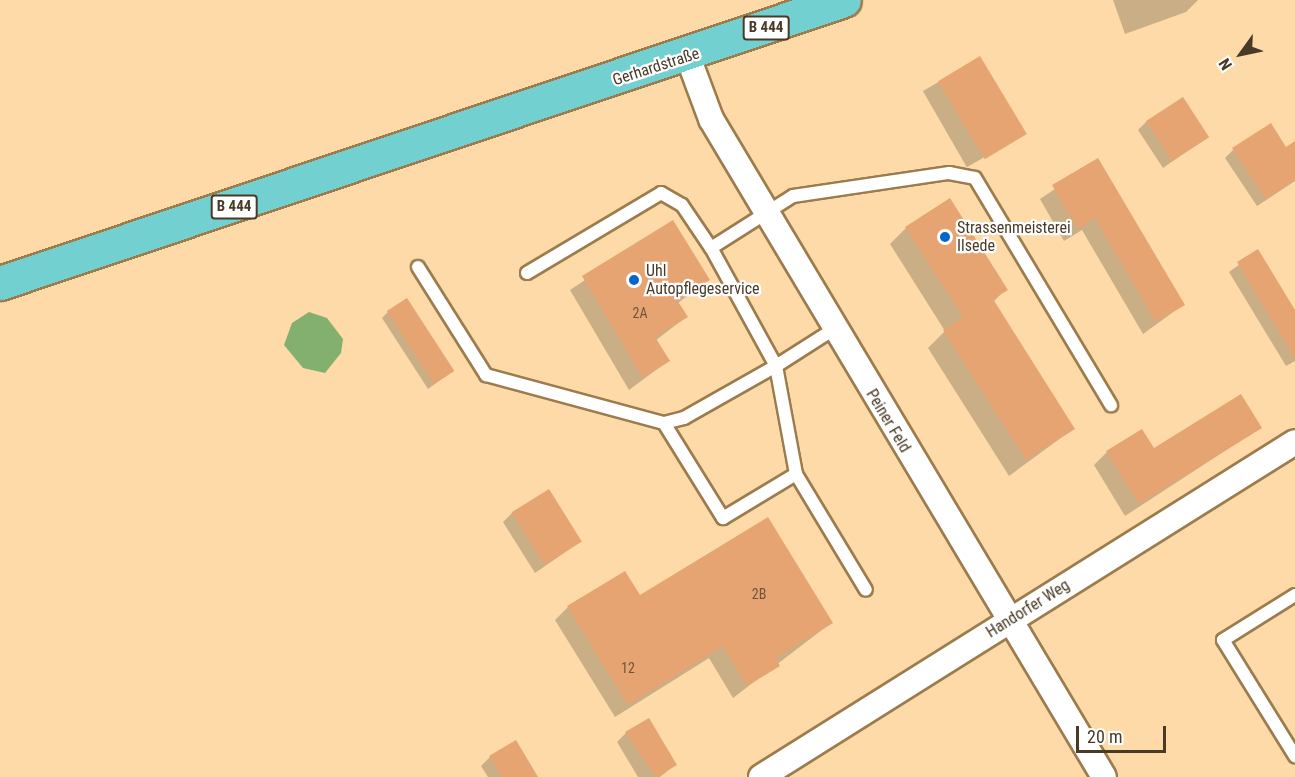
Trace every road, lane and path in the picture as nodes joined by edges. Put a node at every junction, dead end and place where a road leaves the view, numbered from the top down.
1 (844, 0) edge
2 (688, 57) junction
3 (766, 214) junction
4 (711, 248) junction
5 (418, 267) dead end
6 (527, 273) dead end
7 (0, 283) edge
8 (834, 329) junction
9 (776, 366) junction
10 (1111, 405) dead end
11 (664, 423) junction
12 (1295, 442) edge
13 (796, 474) junction
14 (866, 590) dead end
15 (1295, 595) edge
16 (1008, 621) junction
17 (1295, 756) edge
18 (761, 777) edge
19 (1104, 777) edge

1 - 2 main road, Gerhardstraße / B 444
2 - 3 street, Peiner Feld
2 - 7 main road, Gerhardstraße / B 444
3 - 4 lane
3 - 8 street, Peiner Feld
3 - 10 lane
4 - 6 lane
4 - 9 lane
5 - 11 lane
8 - 9 lane
8 - 16 street, Peiner Feld
9 - 11 lane
9 - 13 lane
11 - 13 lane
12 - 16 street, Handorfer Weg
13 - 14 lane
15 - 17 lane
16 - 18 street, Handorfer Weg
16 - 19 street, Peiner Feld

